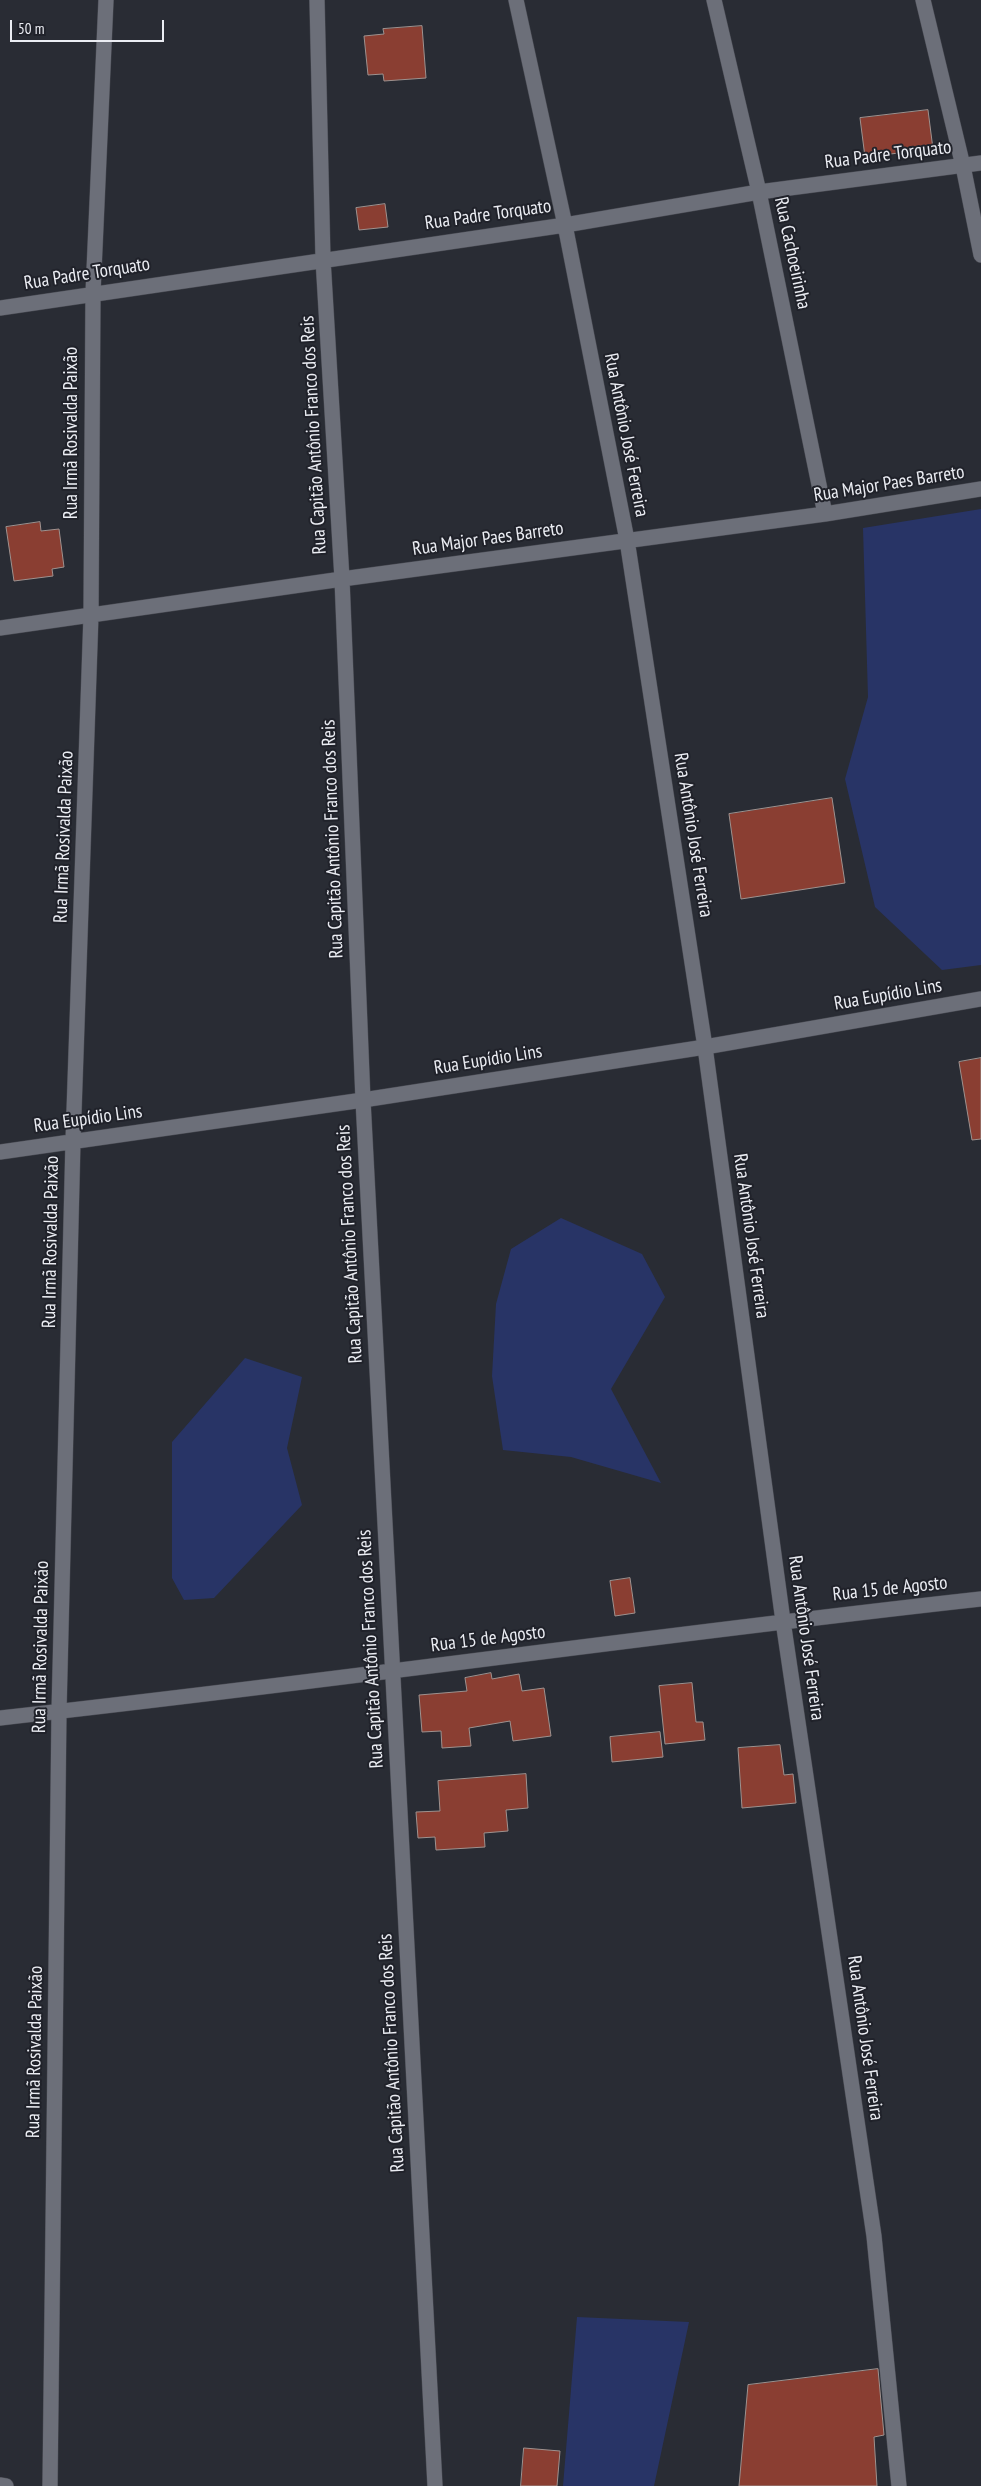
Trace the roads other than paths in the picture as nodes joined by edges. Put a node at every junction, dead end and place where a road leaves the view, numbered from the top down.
1 (106, 0) edge
2 (317, 0) edge
3 (516, 0) edge
4 (714, 0) edge
5 (923, 0) edge
6 (981, 163) edge
7 (963, 166) junction
8 (759, 192) junction
9 (565, 225) junction
10 (981, 255) edge
11 (323, 259) junction
12 (93, 293) junction
13 (0, 308) edge
14 (981, 489) edge
15 (825, 514) junction
16 (627, 540) junction
17 (342, 579) junction
18 (91, 615) junction
19 (0, 628) edge
20 (981, 999) edge
21 (705, 1046) junction
22 (363, 1100) junction
23 (73, 1141) junction
24 (0, 1152) edge
25 (981, 1599) edge
26 (783, 1621) junction
27 (392, 1672) junction
28 (59, 1711) junction
29 (0, 1718) edge
30 (0, 2485) edge
31 (6, 2486) edge
32 (50, 2486) edge
33 (435, 2486) edge
34 (899, 2486) edge

1 - 12 street, Rua Irmã Rosivalda Paixão
2 - 11 street, Rua Capitão Antônio Franco dos Reis
3 - 9 street, Rua Antônio José Ferreira
4 - 8 street, Rua Cachoeirinha
5 - 7 street
6 - 7 street, Rua Padre Torquato
7 - 8 street, Rua Padre Torquato
7 - 10 street
8 - 9 street, Rua Padre Torquato
8 - 15 street, Rua Cachoeirinha
9 - 11 street, Rua Padre Torquato
9 - 16 street, Rua Antônio José Ferreira
11 - 12 street, Rua Padre Torquato
11 - 17 street, Rua Capitão Antônio Franco dos Reis
12 - 13 street, Rua Padre Torquato
12 - 18 street, Rua Irmã Rosivalda Paixão
14 - 15 street, Rua Major Paes Barreto
15 - 16 street, Rua Major Paes Barreto
16 - 17 street, Rua Major Paes Barreto
16 - 21 street, Rua Antônio José Ferreira
17 - 18 street, Rua Major Paes Barreto
17 - 22 street, Rua Capitão Antônio Franco dos Reis
18 - 19 street, Rua Major Paes Barreto
18 - 23 street, Rua Irmã Rosivalda Paixão
20 - 21 street, Rua Eupídio Lins
21 - 22 street, Rua Eupídio Lins
21 - 26 street, Rua Antônio José Ferreira
22 - 23 street, Rua Eupídio Lins
22 - 27 street, Rua Capitão Antônio Franco dos Reis
23 - 24 street, Rua Eupídio Lins
23 - 28 street, Rua Irmã Rosivalda Paixão
25 - 26 street, Rua 15 de Agosto
26 - 27 street, Rua 15 de Agosto
26 - 34 street, Rua Antônio José Ferreira
27 - 28 street, Rua 15 de Agosto
27 - 33 street, Rua Capitão Antônio Franco dos Reis
28 - 29 street, Rua 15 de Agosto
28 - 32 street, Rua Irmã Rosivalda Paixão
30 - 31 street

